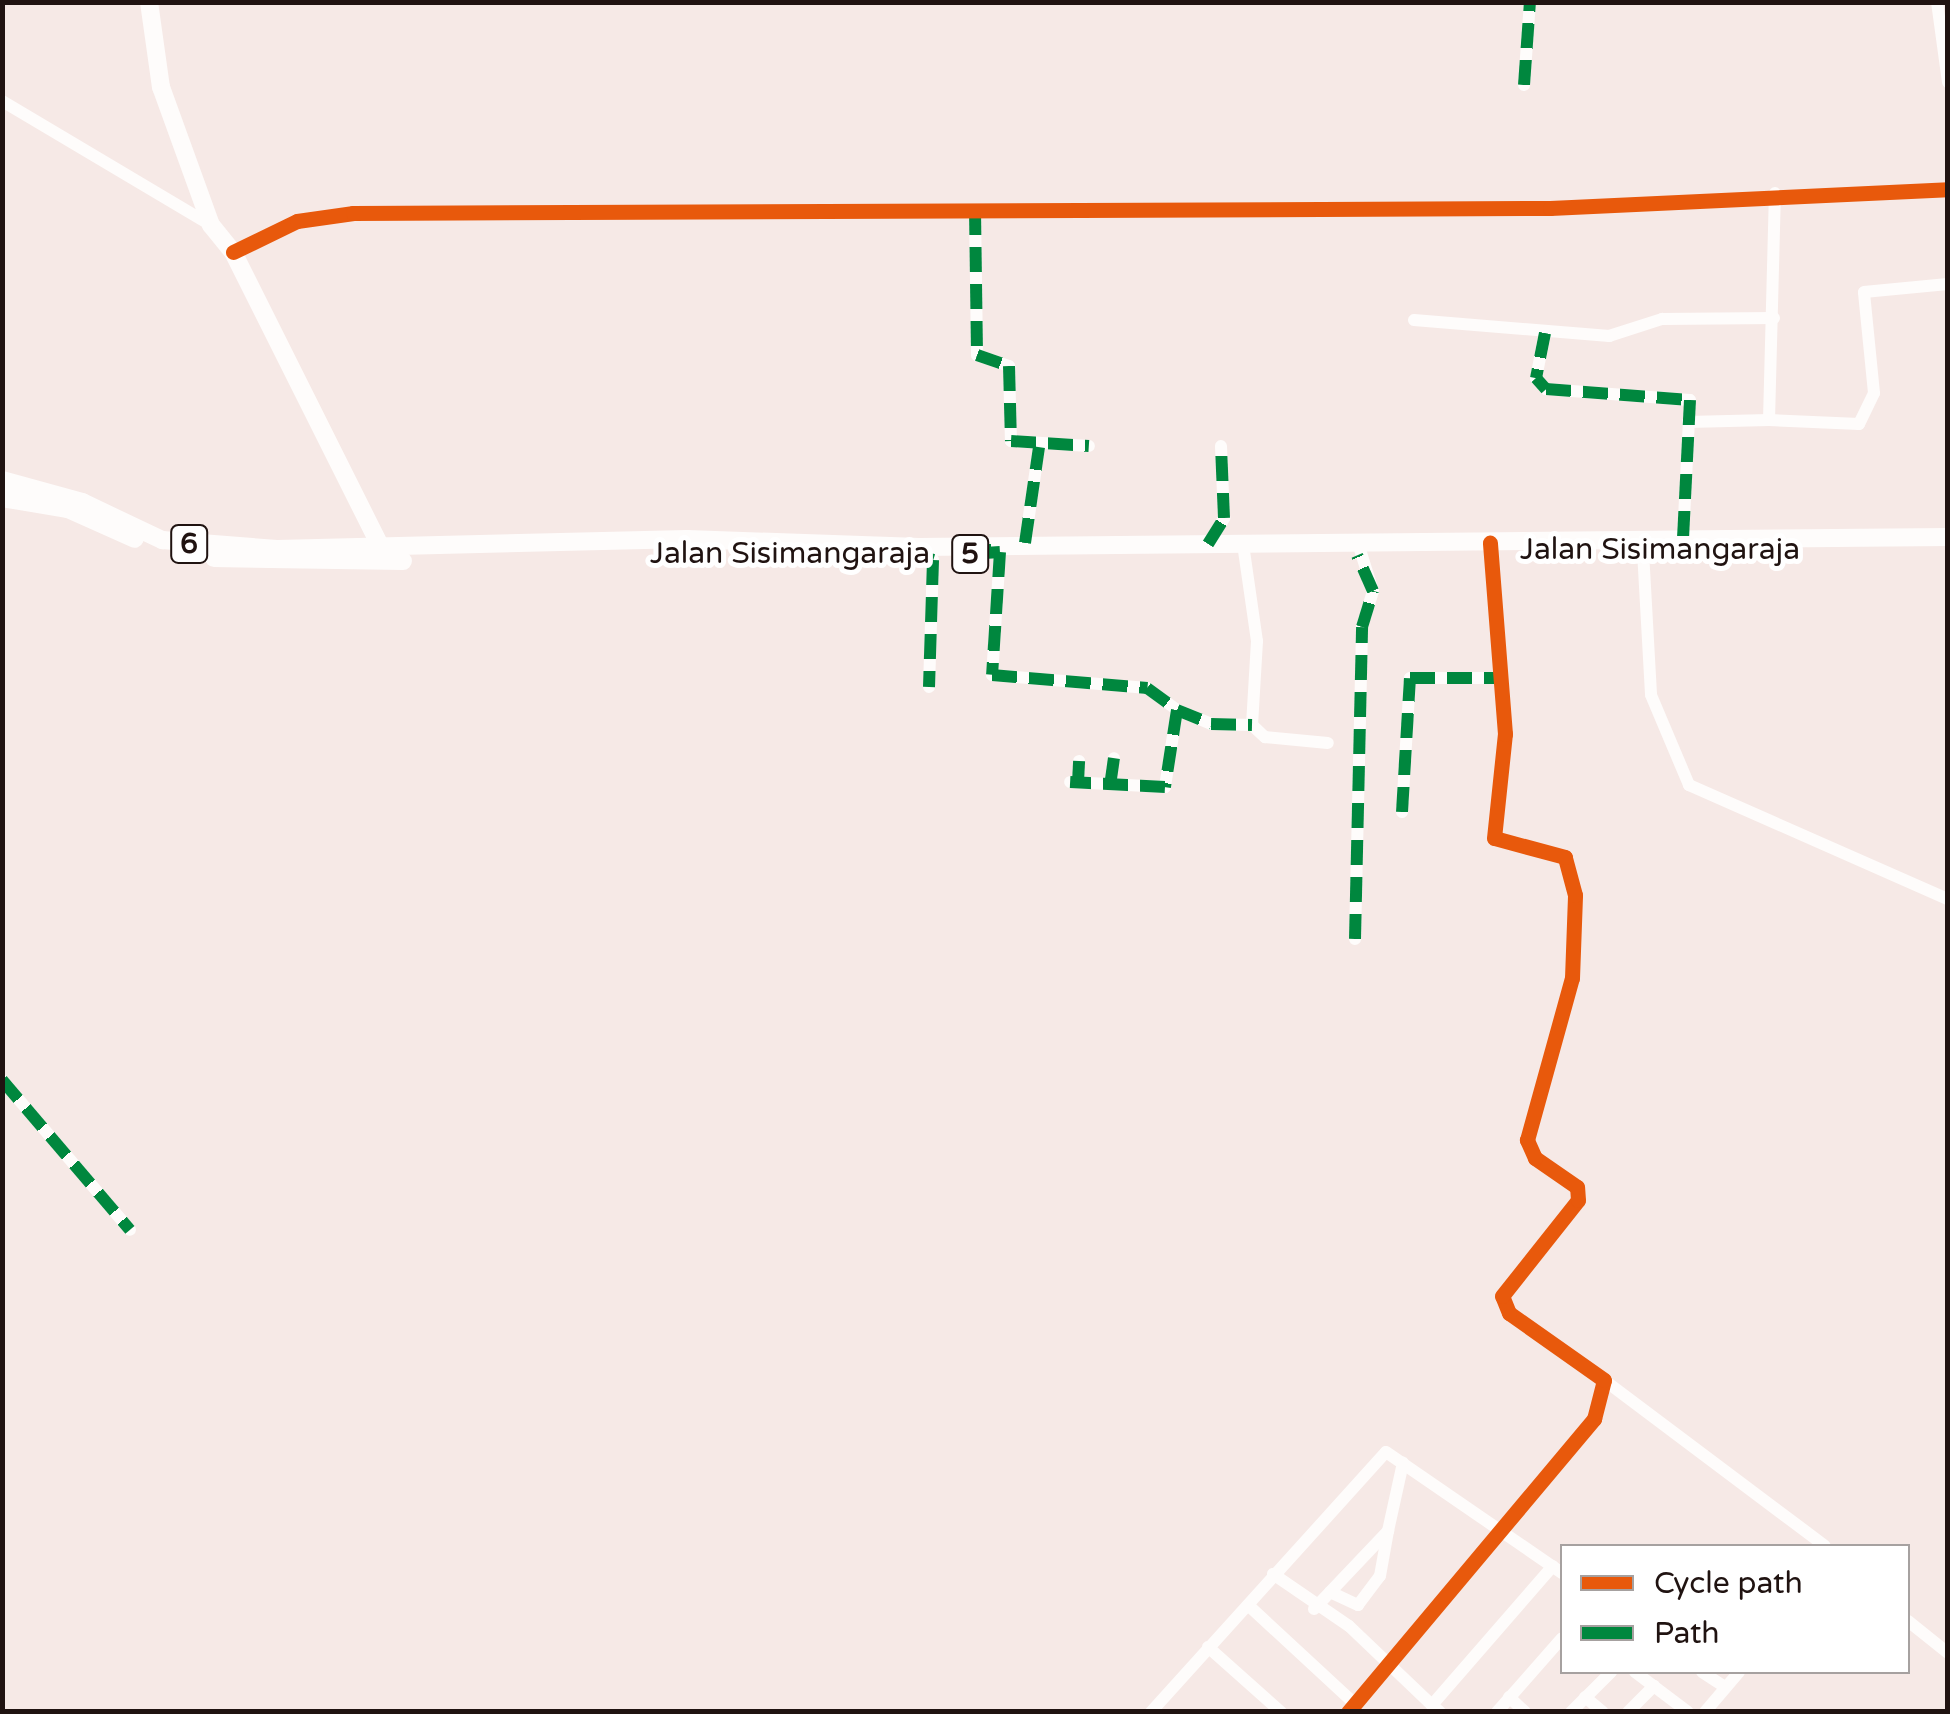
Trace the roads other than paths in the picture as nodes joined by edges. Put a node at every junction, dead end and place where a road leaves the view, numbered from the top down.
1 (148, 2) edge
2 (1530, 2) edge
3 (1937, 2) edge
4 (1948, 82) edge
5 (1524, 85) dead end
6 (2, 101) edge
7 (1948, 189) edge
8 (1776, 193) junction
9 (976, 210) junction
10 (211, 225) junction
11 (233, 252) junction
12 (1948, 284) edge
13 (1774, 318) junction
14 (1414, 320) dead end
15 (1545, 334) junction
16 (1769, 420) junction
17 (1688, 422) junction
18 (1089, 446) dead end
19 (1220, 446) dead end
20 (1039, 447) junction
21 (2, 480) edge
22 (2, 498) edge
23 (1948, 537) edge
24 (1683, 539) junction
25 (1026, 543) junction
26 (1208, 544) junction
27 (1490, 547) junction
28 (1948, 547) edge
29 (1358, 548) junction
30 (1633, 548) junction
31 (985, 549) junction
32 (1242, 549) junction
33 (918, 551) junction
34 (388, 553) junction
35 (1502, 678) junction
36 (929, 686) dead end
37 (1177, 710) junction
38 (1252, 725) junction
39 (1328, 743) dead end
40 (1114, 758) dead end
41 (1079, 761) dead end
42 (1112, 779) junction
43 (1402, 812) dead end
44 (1948, 899) edge
45 (1354, 939) dead end
46 (2, 1080) edge
47 (130, 1230) dead end
48 (1604, 1380) junction
49 (1404, 1463) junction
50 (1388, 1530) junction
51 (1500, 1532) junction
52 (1822, 1544) edge
53 (1558, 1570) edge
54 (1273, 1574) junction
55 (1330, 1592) junction
56 (1248, 1605) junction
57 (1314, 1609) junction
58 (1910, 1623) edge
59 (1560, 1640) edge
60 (1208, 1647) junction
61 (1948, 1653) edge
62 (1388, 1666) junction
63 (1609, 1674) edge
64 (1638, 1674) edge
65 (1705, 1674) edge
66 (1737, 1674) edge
67 (1654, 1686) junction
68 (1725, 1687) junction
69 (1510, 1697) junction
70 (1585, 1697) junction
71 (1352, 1708) edge
72 (1436, 1708) edge
73 (1151, 1712) edge
74 (1281, 1712) edge
75 (1496, 1712) edge
76 (1525, 1712) edge
77 (1571, 1712) edge
78 (1604, 1712) edge
79 (1628, 1712) edge
80 (1688, 1712) edge
81 (1705, 1712) edge

1 - 10 highway
2 - 5 street
3 - 4 street
6 - 10 street
7 - 8 street
8 - 9 street
8 - 13 street
9 - 11 street
9 - 20 street
10 - 11 highway
11 - 34 highway
12 - 16 street
13 - 15 street
13 - 16 street
14 - 15 street
15 - 17 street
16 - 17 street
17 - 24 street
18 - 20 street
19 - 26 street
20 - 25 street
21 - 34 highway, 6
22 - 34 highway, Jalan Sisimangaraja / 5
23 - 24 highway, Jalan Sisimangaraja / 5
24 - 30 highway, Jalan Sisimangaraja / 5
25 - 26 highway, Jalan Sisimangaraja / 5
25 - 31 highway, Jalan Sisimangaraja / 5
26 - 32 highway, Jalan Sisimangaraja / 5
27 - 29 highway, Jalan Sisimangaraja / 5
27 - 30 highway, Jalan Sisimangaraja / 5
27 - 35 street
28 - 30 highway, Jalan Sisimangaraja / 5
29 - 32 highway, Jalan Sisimangaraja / 5
29 - 45 street
30 - 44 street
31 - 32 highway, Jalan Sisimangaraja / 5
31 - 33 highway, Jalan Sisimangaraja / 5
31 - 37 street
32 - 38 street
33 - 34 highway, Jalan Sisimangaraja / 5
33 - 36 street
35 - 43 street
35 - 48 street
37 - 38 street
37 - 42 street
38 - 39 street
40 - 42 street
41 - 42 street
46 - 47 street
48 - 51 street
48 - 52 street
49 - 50 street
49 - 51 street
49 - 54 street
50 - 55 street
50 - 55 street
51 - 53 street
51 - 62 street
53 - 72 street
54 - 56 street
54 - 57 street
55 - 57 street
56 - 60 street
56 - 71 street
57 - 62 street
58 - 61 street
59 - 69 street
60 - 73 street
60 - 74 street
62 - 71 street
62 - 72 street
63 - 70 street
64 - 67 street
65 - 68 street
66 - 68 street
67 - 79 street
67 - 80 street
68 - 81 street
69 - 75 street
69 - 76 street
70 - 77 street
70 - 78 street

